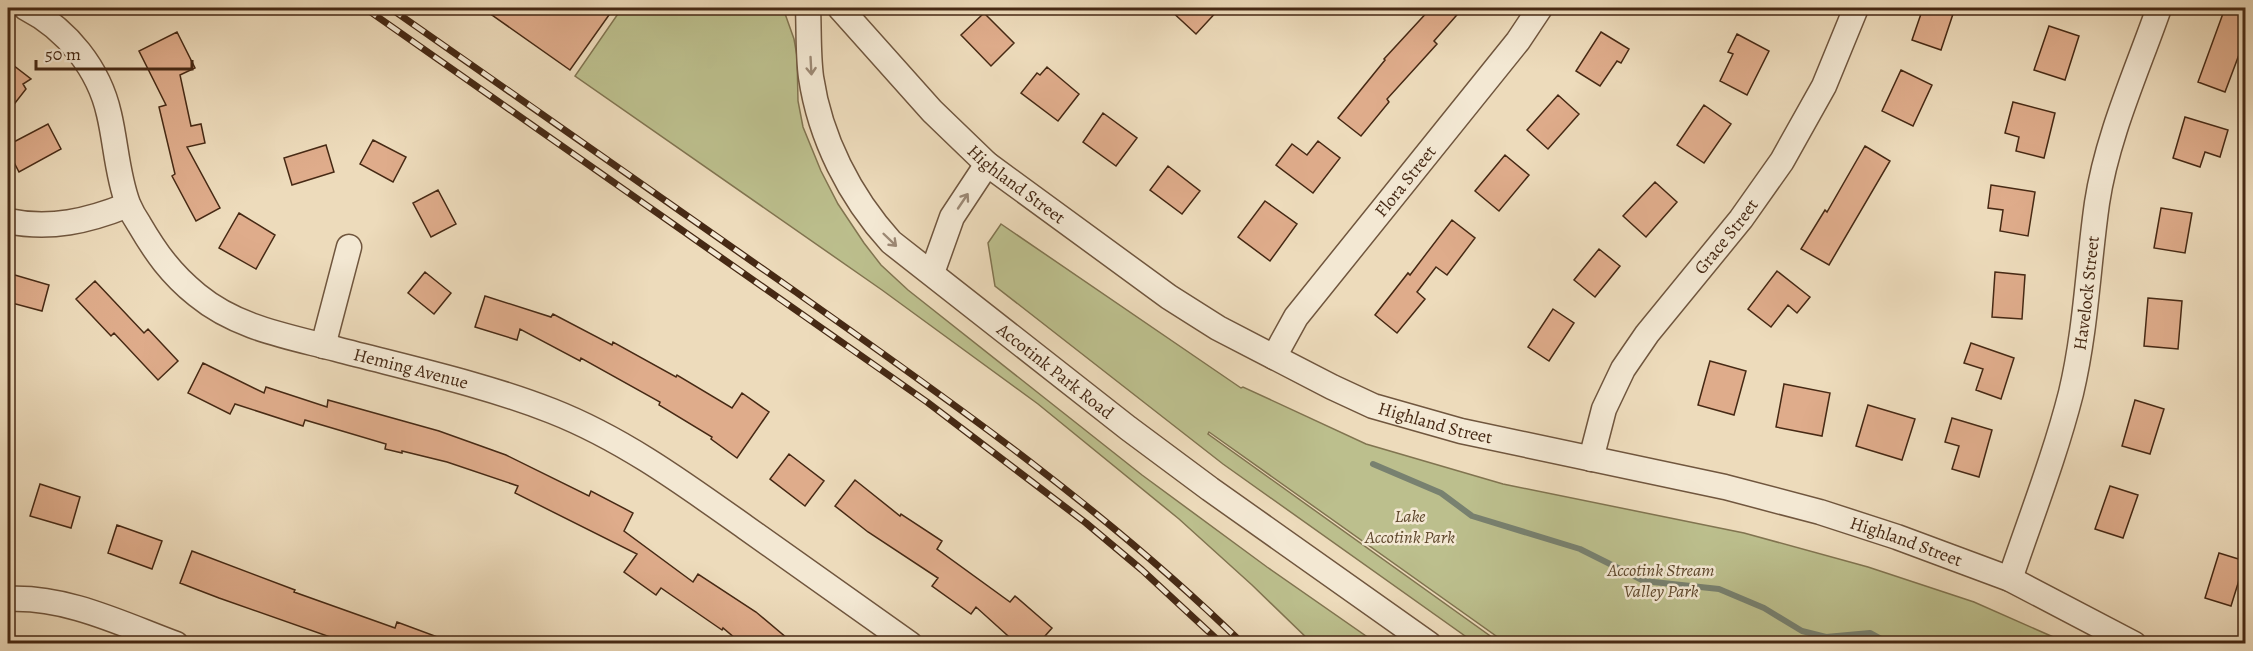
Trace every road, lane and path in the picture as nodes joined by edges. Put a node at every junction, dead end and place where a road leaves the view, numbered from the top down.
1 (26, 8) edge
2 (808, 8) edge
3 (840, 8) edge
4 (1540, 8) edge
5 (1856, 8) edge
6 (2159, 8) edge
7 (987, 164) junction
8 (128, 205) junction
9 (8, 220) edge
10 (349, 247) dead end
11 (932, 273) junction
12 (323, 346) junction
13 (1274, 357) junction
14 (1591, 459) junction
15 (2010, 579) junction
16 (8, 599) edge
17 (176, 644) edge
18 (910, 644) edge
19 (1429, 644) edge
20 (2134, 644) edge

1 - 8 street, Heming Avenue
2 -> 11 street, Accotink Park Road
3 - 7 street, Highland Street
4 - 13 street, Flora Street
5 - 14 street, Grace Street
6 - 15 street, Havelock Street
11 -> 7 street
7 - 13 street, Highland Street
8 - 9 street
8 - 12 street, Heming Avenue
10 - 12 street
11 - 19 street, Accotink Park Road
12 - 18 street, Heming Avenue
13 - 14 street, Highland Street
14 - 15 street, Highland Street
15 - 20 street, Highland Street
16 - 17 street

